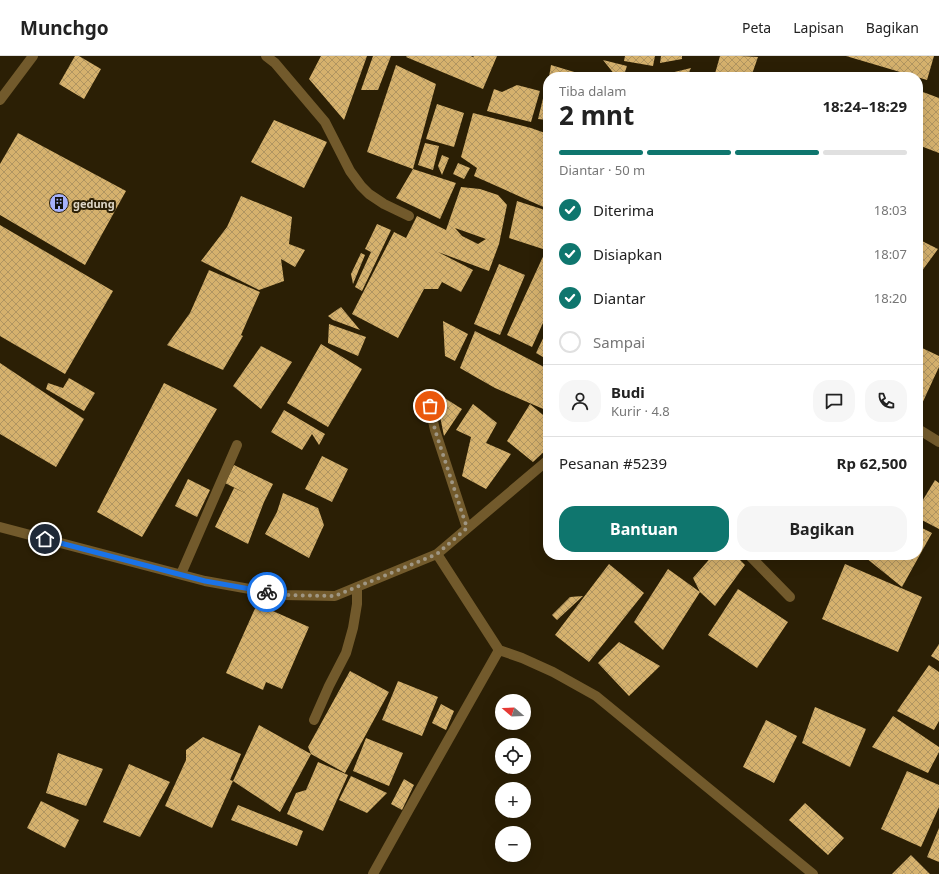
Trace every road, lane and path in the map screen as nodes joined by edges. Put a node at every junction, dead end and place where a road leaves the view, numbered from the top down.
1 (33, 56) edge
2 (266, 56) edge
3 (0, 100) edge
4 (409, 216) dead end
5 (427, 394) dead end
6 (923, 432) edge
7 (939, 442) edge
8 (237, 445) dead end
9 (543, 464) edge
10 (0, 527) edge
11 (467, 528) junction
12 (437, 554) junction
13 (754, 560) edge
14 (181, 574) junction
15 (357, 587) junction
16 (790, 597) dead end
17 (499, 650) junction
18 (314, 720) dead end
19 (373, 874) edge
20 (813, 874) edge

1 - 3 street
2 - 4 street
5 - 11 street
6 - 7 street
8 - 14 street
9 - 11 street
10 - 14 street
11 - 12 street
12 - 15 street
12 - 17 street
13 - 16 street
14 - 15 street
15 - 18 street
17 - 19 street
17 - 20 street

